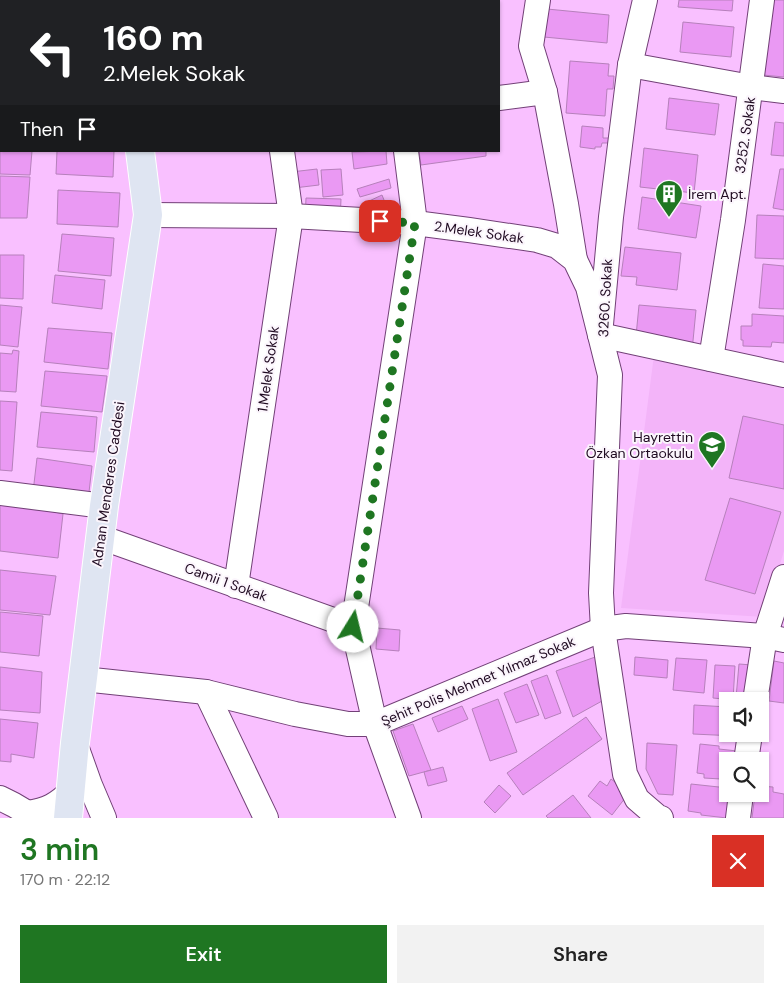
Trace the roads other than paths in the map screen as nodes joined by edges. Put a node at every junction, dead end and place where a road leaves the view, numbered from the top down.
1 (538, 0) edge
2 (646, 0) edge
3 (762, 0) edge
4 (630, 65) junction
5 (751, 87) junction
6 (784, 91) edge
7 (545, 92) junction
8 (500, 98) edge
9 (140, 152) edge
10 (282, 152) edge
11 (406, 152) edge
12 (148, 215) junction
13 (291, 216) junction
14 (415, 223) junction
15 (575, 260) junction
16 (600, 335) junction
17 (711, 358) junction
18 (784, 375) edge
19 (0, 493) edge
20 (104, 506) junction
21 (100, 537) junction
22 (784, 577) edge
23 (236, 586) junction
24 (353, 627) junction
25 (604, 629) junction
26 (774, 638) edge
27 (83, 679) junction
28 (206, 692) junction
29 (758, 692) edge
30 (375, 724) junction
31 (75, 743) junction
32 (71, 791) junction
33 (0, 798) edge
34 (740, 802) edge
35 (0, 812) edge
36 (18, 817) edge
37 (68, 818) edge
38 (104, 818) edge
39 (266, 818) edge
40 (409, 818) edge
41 (661, 818) edge
42 (738, 818) edge

1 - 7 street
2 - 4 street, 3260. Sokak
3 - 5 street, 3252. Sokak
4 - 5 street
4 - 16 street, 3260. Sokak
5 - 6 street
5 - 17 street, 3252. Sokak
7 - 8 street
7 - 15 street
9 - 12 main road, Adnan Menderes Caddesi
10 - 13 street, 1.Melek Sokak
11 - 14 street
12 - 13 street, 2.Melek Sokak
12 - 20 main road, Adnan Menderes Caddesi
13 - 14 street, 2.Melek Sokak
13 - 23 street, 1.Melek Sokak
14 - 15 street, 2.Melek Sokak
14 - 24 street
15 - 16 street, 2.Melek Sokak
16 - 17 street
16 - 25 street, 3260. Sokak
17 - 18 street
19 - 20 street
20 - 21 main road, Adnan Menderes Caddesi
21 - 23 street, Camii 1 Sokak
21 - 27 main road, Adnan Menderes Caddesi
22 - 26 street
23 - 24 street, Camii 1 Sokak
24 - 30 street
25 - 26 street, Şehit Polis Mehmet Yılmaz Sokak
25 - 30 street, Şehit Polis Mehmet Yılmaz Sokak
25 - 41 street, 3260. Sokak
26 - 29 street
27 - 28 street, Şehit Polis Mehmet Yılmaz Sokak
27 - 31 main road, Adnan Menderes Caddesi
28 - 30 street, Şehit Polis Mehmet Yılmaz Sokak
28 - 39 street
30 - 40 street
31 - 32 main road, Adnan Menderes Caddesi
31 - 38 street
32 - 36 street
32 - 37 main road, Adnan Menderes Caddesi
33 - 36 street
34 - 42 street
35 - 36 street

